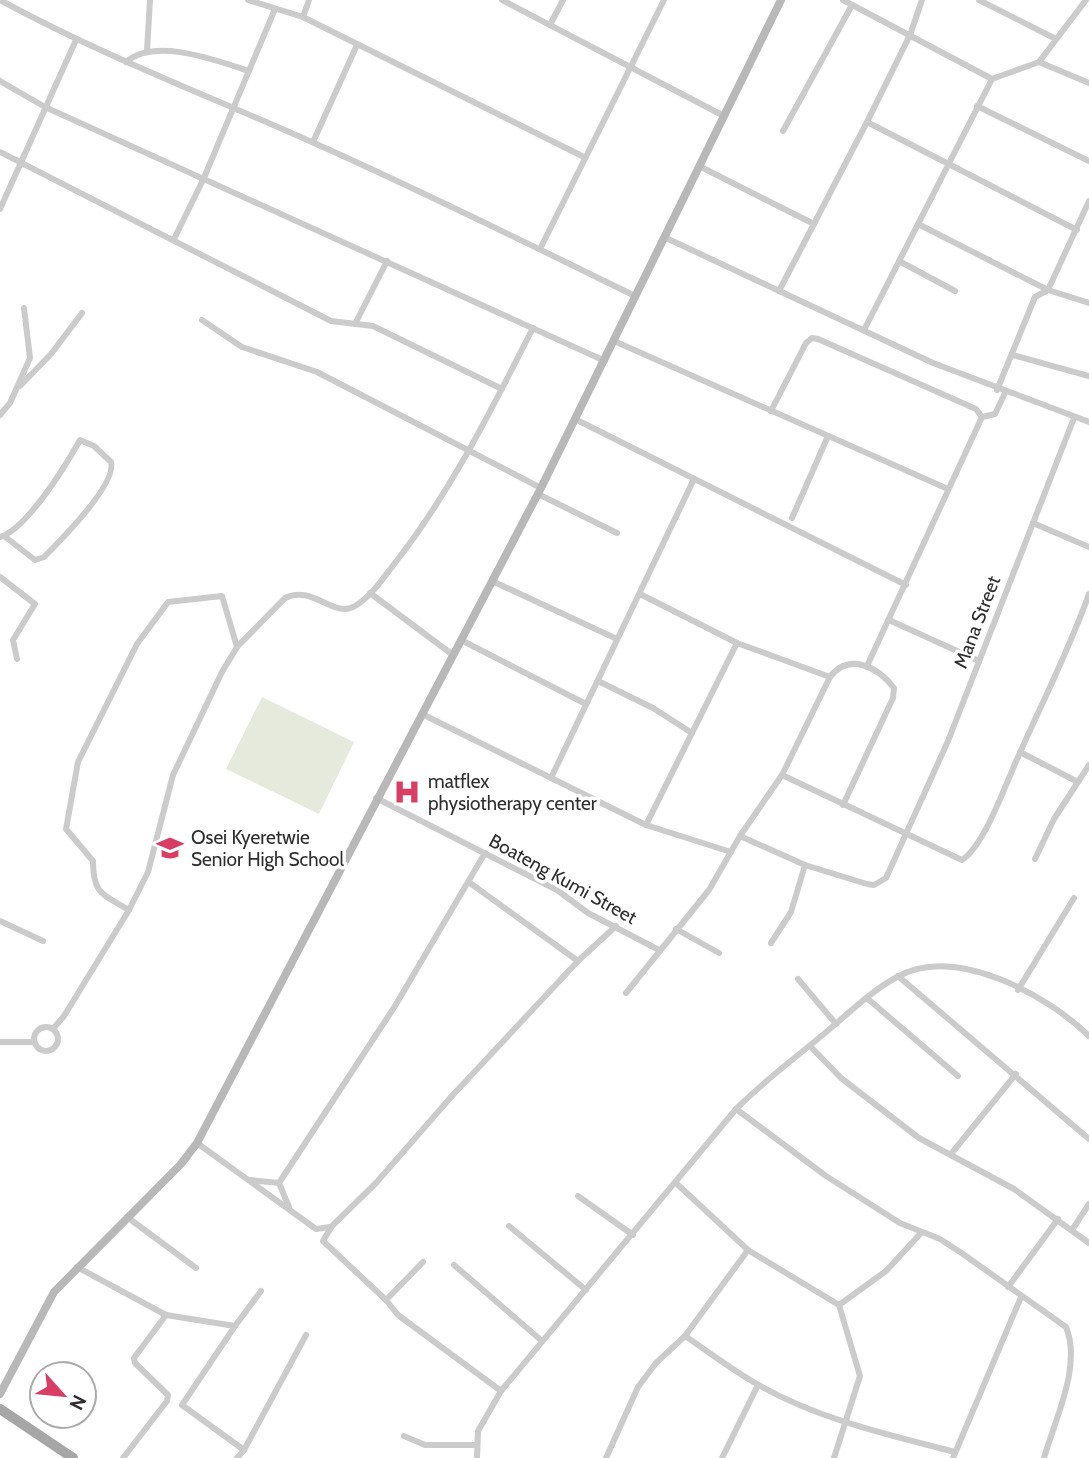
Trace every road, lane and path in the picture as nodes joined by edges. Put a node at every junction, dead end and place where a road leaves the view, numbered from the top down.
1 (0, 0) edge
2 (150, 0) edge
3 (248, 0) edge
4 (309, 0) edge
5 (502, 0) edge
6 (563, 0) edge
7 (664, 0) edge
8 (781, 0) edge
9 (843, 0) edge
10 (922, 0) edge
11 (979, 0) edge
12 (1086, 0) edge
13 (852, 5) junction
14 (275, 9) junction
15 (303, 17) junction
16 (550, 24) junction
17 (909, 35) junction
18 (1054, 38) junction
19 (76, 40) junction
20 (357, 45) junction
21 (147, 51) junction
22 (126, 62) junction
23 (1039, 62) junction
24 (631, 68) junction
25 (248, 71) junction
26 (992, 79) junction
27 (0, 81) edge
28 (1089, 83) edge
29 (978, 106) junction
30 (45, 107) junction
31 (233, 108) junction
32 (724, 116) junction
33 (867, 122) junction
34 (783, 131) dead end
35 (313, 142) junction
36 (0, 152) edge
37 (584, 157) junction
38 (20, 161) junction
39 (1089, 161) edge
40 (699, 166) junction
41 (947, 166) junction
42 (203, 180) junction
43 (1089, 201) edge
44 (0, 209) edge
45 (814, 224) junction
46 (918, 224) junction
47 (1077, 230) junction
48 (664, 237) junction
49 (174, 239) junction
50 (540, 249) junction
51 (387, 261) junction
52 (899, 261) junction
53 (1048, 289) junction
54 (779, 291) junction
55 (955, 291) dead end
56 (635, 296) junction
57 (1089, 303) edge
58 (24, 308) dead end
59 (82, 313) dead end
60 (202, 320) dead end
61 (355, 324) junction
62 (533, 328) junction
63 (864, 330) junction
64 (614, 341) junction
65 (1013, 355) junction
66 (605, 361) junction
67 (1089, 376) edge
68 (502, 389) junction
69 (17, 390) junction
70 (997, 390) junction
71 (1005, 393) junction
72 (771, 411) junction
73 (0, 415) edge
74 (982, 417) junction
75 (1074, 418) junction
76 (575, 419) junction
77 (1089, 422) edge
78 (828, 436) junction
79 (470, 450) junction
80 (694, 478) junction
81 (948, 489) junction
82 (539, 491) junction
83 (792, 518) dead end
84 (1033, 523) junction
85 (617, 533) dead end
86 (2, 536) edge
87 (1089, 547) edge
88 (0, 577) edge
89 (492, 581) junction
90 (906, 585) junction
91 (370, 593) junction
92 (640, 594) junction
93 (1089, 594) edge
94 (889, 620) junction
95 (617, 639) junction
96 (461, 640) junction
97 (737, 643) junction
98 (237, 647) junction
99 (453, 655) junction
100 (18, 659) dead end
101 (979, 661) junction
102 (867, 666) junction
103 (830, 677) junction
104 (598, 681) junction
105 (586, 704) junction
106 (422, 714) junction
107 (692, 733) junction
108 (1020, 752) junction
109 (1089, 765) edge
110 (782, 775) junction
111 (551, 778) junction
112 (1076, 781) junction
113 (376, 798) junction
114 (843, 805) junction
115 (646, 825) junction
116 (740, 836) junction
117 (906, 836) junction
118 (730, 852) junction
119 (485, 853) junction
120 (1035, 859) dead end
121 (805, 865) junction
122 (470, 883) junction
123 (1074, 898) dead end
124 (129, 910) junction
125 (0, 921) edge
126 (616, 926) junction
127 (676, 929) junction
128 (43, 942) dead end
129 (771, 943) dead end
130 (659, 950) junction
131 (719, 953) dead end
132 (578, 961) junction
133 (898, 976) junction
134 (798, 979) dead end
135 (1018, 990) junction
136 (626, 993) dead end
137 (868, 999) junction
138 (1089, 1023) edge
139 (836, 1024) junction
140 (53, 1029) junction
141 (1086, 1034) edge
142 (0, 1042) edge
143 (34, 1042) junction
144 (810, 1046) junction
145 (1016, 1074) junction
146 (958, 1076) dead end
147 (736, 1109) junction
148 (1089, 1139) edge
149 (197, 1143) junction
150 (951, 1154) junction
151 (249, 1180) junction
152 (279, 1183) junction
153 (676, 1183) junction
154 (578, 1196) dead end
155 (1089, 1204) edge
156 (289, 1209) junction
157 (127, 1217) junction
158 (1058, 1219) junction
159 (332, 1226) junction
160 (509, 1226) dead end
161 (1072, 1230) junction
162 (921, 1233) junction
163 (633, 1235) junction
164 (1089, 1243) edge
165 (748, 1250) junction
166 (423, 1262) dead end
167 (454, 1265) dead end
168 (77, 1267) junction
169 (196, 1268) dead end
170 (1008, 1287) junction
171 (586, 1290) junction
172 (261, 1292) dead end
173 (1021, 1297) junction
174 (386, 1300) junction
175 (839, 1305) junction
176 (166, 1315) junction
177 (235, 1326) junction
178 (306, 1335) dead end
179 (685, 1336) junction
180 (542, 1341) junction
181 (758, 1385) junction
182 (501, 1391) junction
183 (0, 1394) edge
184 (168, 1395) junction
185 (182, 1405) junction
186 (0, 1409) edge
187 (845, 1422) junction
188 (404, 1436) dead end
189 (476, 1445) junction
190 (244, 1450) junction
191 (954, 1455) edge
192 (74, 1458) edge
193 (123, 1458) edge
194 (237, 1458) edge
195 (477, 1458) edge
196 (606, 1458) edge
197 (722, 1458) edge
198 (834, 1458) edge
199 (1044, 1458) edge

1 - 19 street
2 - 21 street
3 - 14 street
4 - 15 street
5 - 16 street
6 - 16 street
7 - 24 street
8 - 32 street
9 - 13 street
10 - 17 street
11 - 18 street
12 - 18 street
13 - 17 street
13 - 34 street
14 - 15 street
14 - 25 street
15 - 20 street
16 - 24 street
17 - 26 street
17 - 33 street
18 - 23 street
19 - 22 street
19 - 30 street
20 - 35 street
20 - 37 street
21 - 22 street
21 - 25 street
22 - 31 street
23 - 26 street
23 - 28 street
24 - 32 street
24 - 37 street
25 - 31 street
26 - 29 street
27 - 30 street
29 - 39 street
29 - 41 street
30 - 38 street
30 - 42 street
31 - 35 street
31 - 42 street
32 - 40 street
33 - 41 street
33 - 45 street
35 - 50 street
36 - 38 street
37 - 50 street
38 - 44 street
38 - 49 street
40 - 45 street
40 - 48 street
41 - 46 street
41 - 47 street
42 - 49 street
42 - 51 street
43 - 47 street
45 - 54 street
46 - 52 street
46 - 53 street
47 - 53 street
48 - 54 street
48 - 56 street
49 - 61 street
50 - 56 street
51 - 61 street
51 - 62 street
52 - 55 street
52 - 63 street
53 - 57 street
53 - 65 street
54 - 63 street
56 - 64 street
58 - 69 street
59 - 69 street
60 - 79 street
61 - 68 street
62 - 66 street
62 - 68 street
63 - 70 street
64 - 66 street
64 - 72 street
65 - 67 street
65 - 70 street
66 - 76 street
68 - 79 street
69 - 73 street
70 - 71 street
71 - 74 street
71 - 75 street
72 - 74 street
72 - 78 street
74 - 81 street
75 - 77 street
75 - 84 street, Mana Street
76 - 80 street
76 - 82 street
78 - 81 street
78 - 83 street
79 - 82 street
79 - 91 street
80 - 90 street
80 - 92 street
81 - 90 street
82 - 85 street
82 - 89 street
84 - 87 street
84 - 101 street, Mana Street
86 - 86 street
88 - 100 street
89 - 95 street
89 - 96 street
90 - 94 street
91 - 98 street
91 - 99 street
92 - 95 street
92 - 97 street
93 - 108 street
94 - 101 street
94 - 102 street
95 - 104 street
96 - 99 street
96 - 105 street
97 - 103 street
97 - 107 street
98 - 124 street
98 - 124 street
99 - 106 street
101 - 117 street, Mana Street
102 - 103 street
102 - 114 street
103 - 110 street
104 - 105 street
104 - 107 street
105 - 111 street
106 - 111 street
106 - 113 street
107 - 115 street
108 - 112 street
108 - 117 street
109 - 112 street
110 - 114 street
110 - 116 street
111 - 115 street
112 - 120 street
113 - 119 street, Boateng Kumi Street
113 - 149 street
114 - 117 street
115 - 118 street
116 - 118 street
116 - 121 street, Mana Street
117 - 121 street, Mana Street
118 - 127 street
119 - 122 street
119 - 126 street, Boateng Kumi Street
121 - 129 street
122 - 132 street
122 - 152 street
123 - 135 street
124 - 140 street
125 - 128 street
126 - 130 street, Boateng Kumi Street
126 - 132 street
127 - 130 street
127 - 131 street
130 - 136 street
132 - 159 street
133 - 135 street
133 - 137 street
133 - 145 street
134 - 139 street
135 - 141 street
137 - 139 street
137 - 146 street
138 - 141 street
139 - 144 street
140 - 143 street
140 - 143 street
142 - 143 street
144 - 147 street
144 - 150 street
145 - 148 street
145 - 150 street
147 - 153 street
147 - 162 street
149 - 151 street
149 - 157 street
150 - 158 street
151 - 152 street
151 - 156 street
152 - 156 street
153 - 163 street
153 - 165 street
154 - 163 street
155 - 161 street
156 - 159 street
157 - 168 street
157 - 169 street
158 - 161 street
158 - 170 street
159 - 174 street
160 - 171 street
161 - 164 street
162 - 170 street
162 - 175 street
163 - 171 street
165 - 175 street
165 - 179 street
166 - 174 street
167 - 180 street
168 - 176 street
168 - 183 street
170 - 173 street
171 - 180 street
172 - 177 street
173 - 191 street
173 - 199 street
174 - 182 street
175 - 187 street
176 - 177 street
176 - 184 street
177 - 185 street
178 - 190 street
179 - 181 street
179 - 196 street
180 - 182 street
181 - 187 street
181 - 197 street
182 - 189 street
184 - 185 street
184 - 193 street
185 - 190 street
186 - 192 main road
187 - 191 street
187 - 198 street
188 - 189 street
189 - 195 street
190 - 194 street

